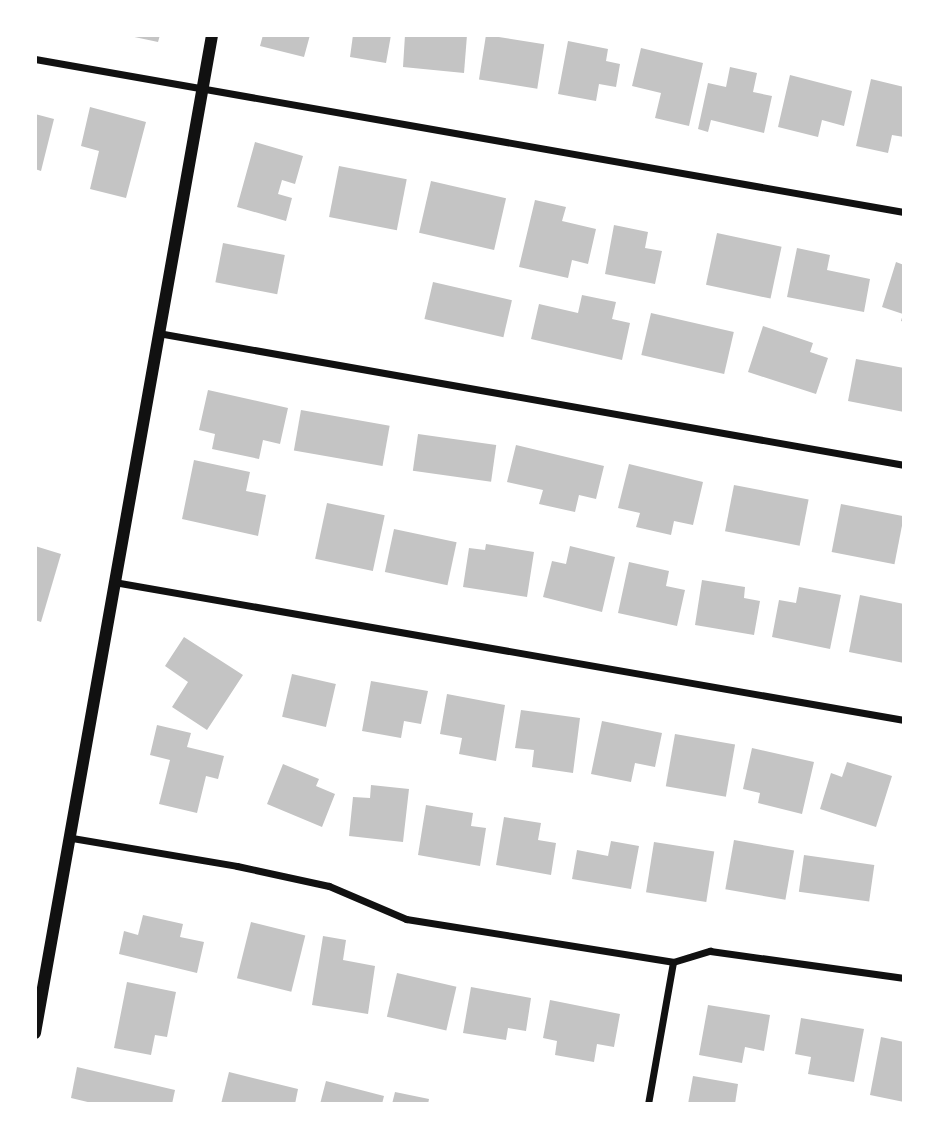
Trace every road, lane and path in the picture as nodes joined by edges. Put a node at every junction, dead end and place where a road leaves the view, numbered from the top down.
1 (212, 35) edge
2 (35, 59) edge
3 (201, 88) junction
4 (904, 212) edge
5 (158, 333) junction
6 (904, 465) edge
7 (113, 582) junction
8 (904, 720) edge
9 (72, 838) junction
10 (673, 962) junction
11 (904, 978) edge
12 (35, 1033) edge
13 (648, 1104) edge

1 - 3 street
2 - 3 street
3 - 4 street
3 - 5 street
5 - 6 street
5 - 7 street
7 - 8 street
7 - 9 street
9 - 10 street
9 - 12 street
10 - 11 street
10 - 13 street

